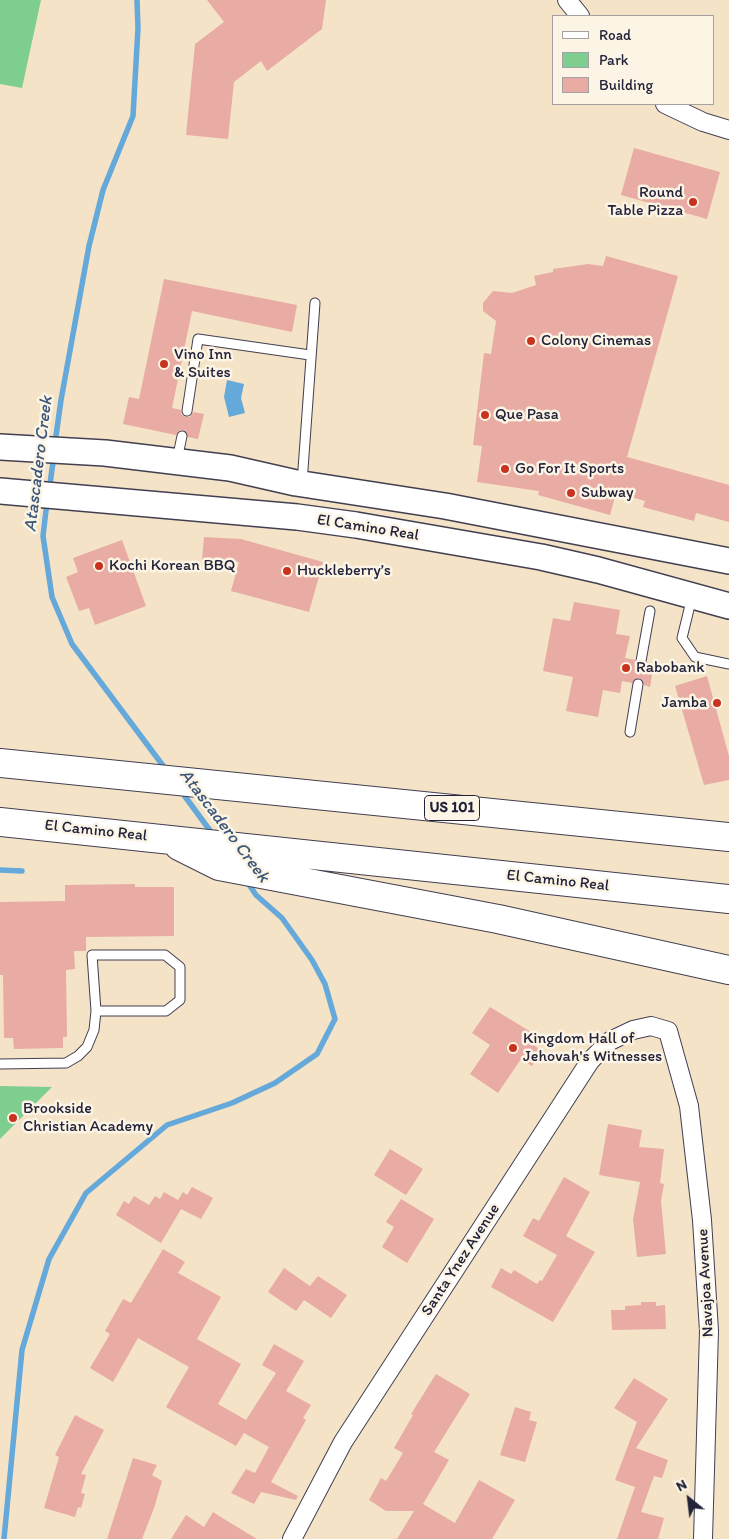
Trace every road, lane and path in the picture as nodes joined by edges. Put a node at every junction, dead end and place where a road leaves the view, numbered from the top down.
1 (567, 0) edge
2 (579, 15) edge
3 (668, 105) edge
4 (729, 130) edge
5 (315, 303) dead end
6 (310, 355) junction
7 (187, 411) dead end
8 (182, 436) dead end
9 (0, 447) edge
10 (177, 462) junction
11 (302, 483) junction
12 (0, 491) edge
13 (729, 561) edge
14 (693, 595) junction
15 (729, 606) edge
16 (650, 611) dead end
17 (641, 661) dead end
18 (729, 664) edge
19 (638, 684) dead end
20 (630, 732) dead end
21 (0, 763) edge
22 (0, 822) edge
23 (729, 837) edge
24 (164, 838) junction
25 (729, 898) edge
26 (729, 970) edge
27 (96, 1011) junction
28 (668, 1031) joint
29 (0, 1064) edge
30 (292, 1539) edge
31 (703, 1539) edge

1 - 2 street
3 - 4 street
5 - 6 lane
6 - 7 lane
6 - 11 lane
8 - 10 lane
9 - 10 main road
10 - 11 main road
11 - 13 main road
12 - 14 main road, El Camino Real
14 - 15 main road, El Camino Real
14 - 18 lane
16 - 17 lane
19 - 20 lane
21 - 23 highway, US 101
22 - 24 highway, El Camino Real
24 - 25 highway, El Camino Real
24 - 26 highway
27 - 27 lane
27 - 29 lane
28 - 30 street, Santa Ynez Avenue
28 - 31 street, Navajoa Avenue

